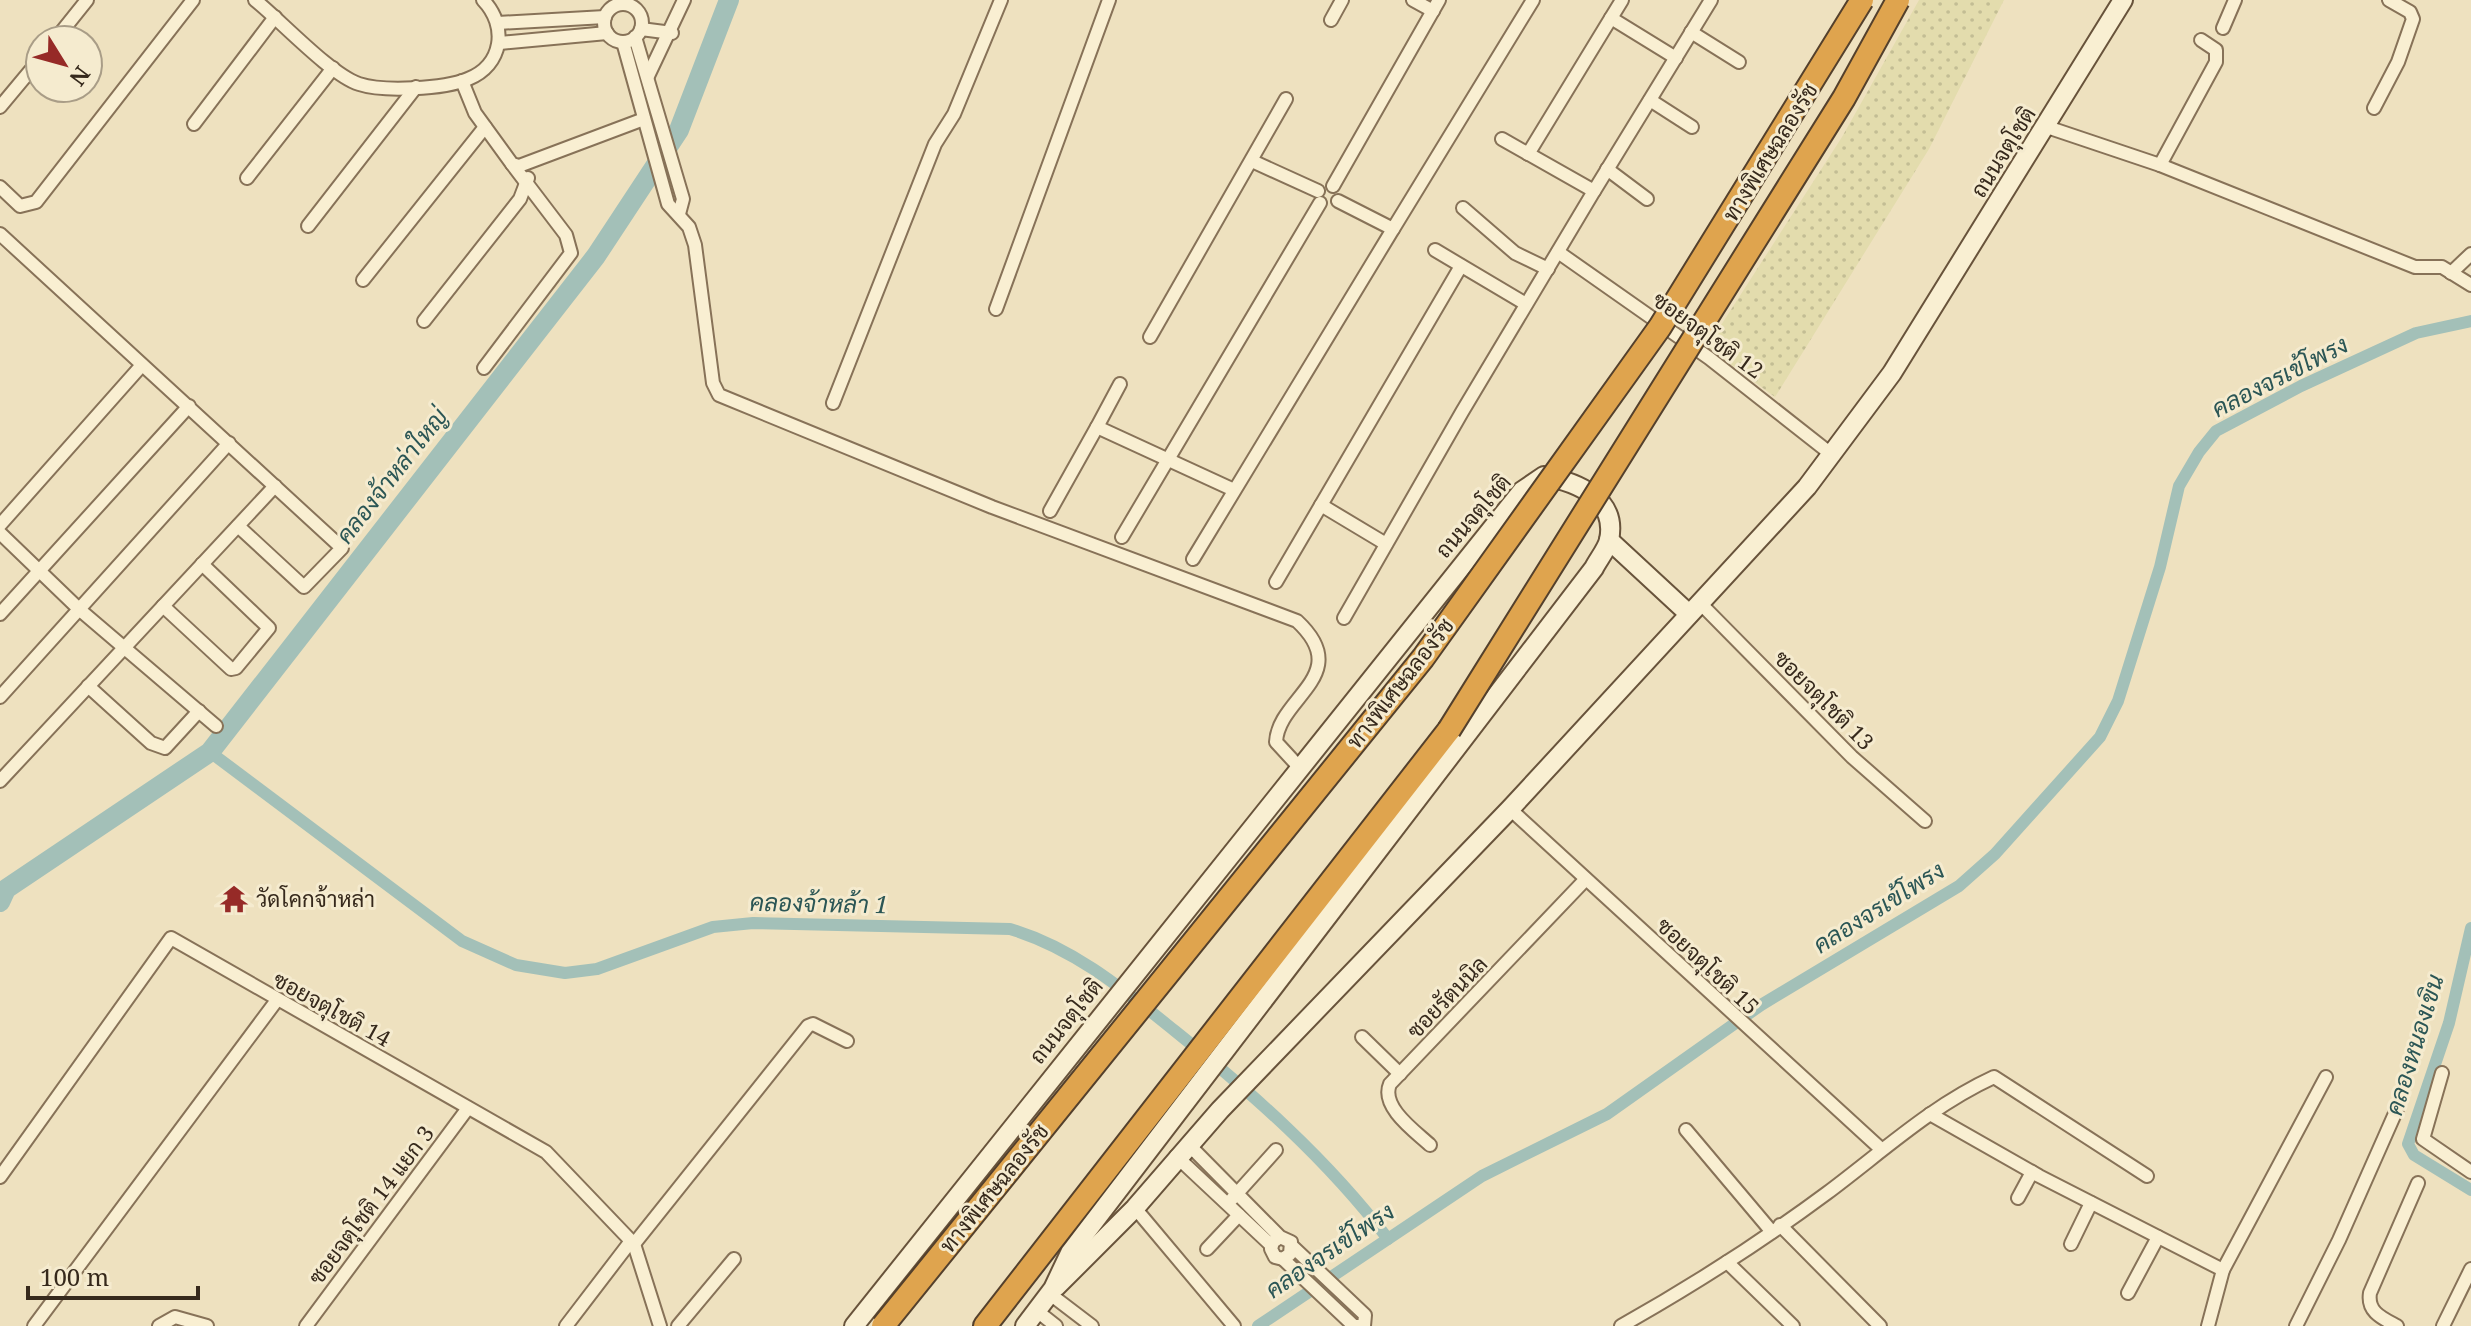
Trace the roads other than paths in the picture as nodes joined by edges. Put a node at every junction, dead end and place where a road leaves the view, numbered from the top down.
1 (87, 0) edge
2 (193, 0) edge
3 (255, 0) edge
4 (483, 0) edge
5 (504, 0) edge
6 (684, 0) edge
7 (1001, 0) edge
8 (1109, 0) edge
9 (1342, 0) edge
10 (1413, 0) edge
11 (1533, 0) edge
12 (1622, 0) edge
13 (1711, 0) edge
14 (1862, 0) edge
15 (1898, 0) edge
16 (2123, 0) edge
17 (2235, 0) edge
18 (2389, 0) edge
19 (615, 3) edge
20 (633, 3) edge
21 (1436, 5) edge
22 (275, 17) junction
23 (605, 17) junction
24 (496, 18) junction
25 (1611, 18) junction
26 (1331, 20) dead end
27 (68, 24) edge
28 (2223, 28) dead end
29 (1691, 32) junction
30 (607, 33) junction
31 (672, 33) junction
32 (633, 36) junction
33 (2201, 40) dead end
34 (500, 43) junction
35 (1676, 58) junction
36 (1739, 62) dead end
37 (333, 68) junction
38 (648, 76) junction
39 (24, 78) edge
40 (462, 81) junction
41 (416, 87) junction
42 (1286, 99) dead end
43 (1650, 100) junction
44 (0, 107) edge
45 (2374, 108) dead end
46 (644, 119) junction
47 (194, 124) dead end
48 (485, 127) junction
49 (1692, 127) dead end
50 (2047, 127) junction
51 (1502, 139) dead end
52 (1528, 154) junction
53 (538, 161) junction
54 (1252, 161) junction
55 (512, 164) junction
56 (2160, 165) junction
57 (1607, 169) junction
58 (247, 178) dead end
59 (526, 184) junction
60 (1333, 186) junction
61 (0, 187) edge
62 (1594, 191) junction
63 (1319, 197) junction
64 (1647, 199) dead end
65 (1338, 201) junction
66 (1463, 208) dead end
67 (679, 214) junction
68 (308, 226) dead end
69 (1393, 229) junction
70 (0, 234) edge
71 (1435, 250) dead end
72 (1558, 252) junction
73 (2471, 254) edge
74 (1461, 266) junction
75 (1548, 269) junction
76 (2451, 273) junction
77 (363, 280) dead end
78 (2471, 285) edge
79 (1526, 304) junction
80 (996, 309) dead end
81 (424, 321) dead end
82 (1150, 337) dead end
83 (142, 365) junction
84 (484, 368) dead end
85 (1120, 384) dead end
86 (833, 403) dead end
87 (189, 406) junction
88 (1097, 427) junction
89 (229, 443) junction
90 (1831, 454) junction
91 (1168, 458) junction
92 (275, 486) junction
93 (1234, 490) junction
94 (1321, 505) junction
95 (1050, 511) dead end
96 (0, 525) edge
97 (238, 526) junction
98 (0, 533) edge
99 (1122, 537) dead end
100 (1609, 540) junction
101 (1386, 544) junction
102 (1193, 559) dead end
103 (202, 564) junction
104 (38, 572) junction
105 (1276, 582) dead end
106 (163, 606) junction
107 (1695, 608) junction
108 (80, 610) junction
109 (0, 614) edge
110 (1344, 618) dead end
111 (125, 647) junction
112 (88, 686) junction
113 (0, 697) edge
114 (199, 711) junction
115 (216, 726) dead end
116 (1299, 767) junction
117 (0, 781) edge
118 (1510, 809) junction
119 (1925, 821) dead end
120 (1585, 880) junction
121 (277, 1000) junction
122 (1222, 1035) junction
123 (1362, 1037) dead end
124 (847, 1041) dead end
125 (2442, 1073) dead end
126 (1400, 1074) junction
127 (1194, 1076) junction
128 (2326, 1077) dead end
129 (1226, 1105) junction
130 (468, 1108) junction
131 (2397, 1109) dead end
132 (1930, 1114) junction
133 (1686, 1130) dead end
134 (1430, 1145) dead end
135 (1881, 1149) junction
136 (1182, 1150) junction
137 (1276, 1150) dead end
138 (2470, 1169) edge
139 (2032, 1172) junction
140 (2147, 1176) dead end
141 (0, 1177) edge
142 (2418, 1183) dead end
143 (1237, 1194) junction
144 (2018, 1198) dead end
145 (2091, 1203) junction
146 (1227, 1204) junction
147 (1135, 1208) junction
148 (1239, 1215) junction
149 (1776, 1228) junction
150 (2158, 1237) junction
151 (1276, 1241) junction
152 (632, 1242) junction
153 (2071, 1244) dead end
154 (1292, 1246) junction
155 (1207, 1249) dead end
156 (734, 1259) dead end
157 (1727, 1262) junction
158 (1288, 1263) junction
159 (2471, 1269) edge
160 (2223, 1270) junction
161 (1052, 1292) junction
162 (2128, 1293) dead end
163 (1037, 1311) junction
164 (1231, 1323) edge
165 (34, 1326) edge
166 (159, 1326) edge
167 (207, 1326) edge
168 (306, 1326) edge
169 (566, 1326) edge
170 (660, 1326) edge
171 (678, 1326) edge
172 (854, 1326) edge
173 (883, 1326) edge
174 (985, 1326) edge
175 (1025, 1326) edge
176 (1056, 1326) edge
177 (1092, 1326) edge
178 (1364, 1326) edge
179 (1621, 1326) edge
180 (1793, 1326) edge
181 (1880, 1326) edge
182 (2208, 1326) edge
183 (2296, 1326) edge
184 (2397, 1326) edge
185 (2443, 1326) edge

1 - 27 street
2 - 61 street
3 - 22 street
4 - 24 street
5 - 24 street
6 - 31 street
7 - 86 street
8 - 80 street
9 - 26 street
10 - 21 street
11 - 69 street
12 - 25 street
13 - 29 street
14 - 173 highway, ทางพิเศษฉลองรัช, bridge
15 - 122 highway, ทางพิเศษฉลองรัช, bridge
16 - 50 street, ถนนจตุโชติ
17 - 28 street
18 - 45 street
19 - 20 street
19 - 23 street
20 - 32 street
21 - 60 street
22 - 37 street
22 - 47 street
23 - 24 street
23 - 30 street
24 - 34 street
25 - 35 street
25 - 52 street
29 - 35 street
29 - 36 street
30 - 32 street
30 - 34 street
31 - 32 street
31 - 38 street
32 - 38 street
32 - 46 street
33 - 56 street
34 - 40 street
35 - 43 street
37 - 41 street
37 - 58 street
38 - 67 street
39 - 44 street
40 - 41 street
40 - 48 street
41 - 68 street
42 - 54 street
43 - 49 street
43 - 57 street
46 - 53 street
46 - 67 street
48 - 55 street
48 - 77 street
50 - 56 street
50 - 90 street, ถนนจตุโชติ
51 - 52 street
52 - 62 street
53 - 55 street
53 - 59 street
54 - 63 street
54 - 82 street
55 - 59 street
56 - 76 street
57 - 62 street
57 - 64 street
59 - 81 street
59 - 84 street
60 - 63 street
60 - 65 street
62 - 72 street
63 - 65 street
63 - 91 street
65 - 69 street
66 - 75 street
67 - 116 street
69 - 93 street
70 - 83 street
71 - 74 street
72 - 75 street
72 - 90 street, ซอยจตุโชติ 12
73 - 76 street
74 - 79 street
74 - 94 street
75 - 79 street
76 - 78 street
79 - 101 street
83 - 87 street
83 - 96 street
85 - 88 street
87 - 89 street
87 - 104 street
88 - 91 street
88 - 95 street
89 - 92 street
89 - 108 street
90 - 107 street, ถนนจตุโชติ
91 - 93 street
91 - 99 street
92 - 97 street
92 - 97 street
93 - 102 street
94 - 101 street
94 - 105 street
97 - 103 street
98 - 104 street
100 - 107 street
100 - 116 street, ถนนจตุโชติ
100 - 122 street
101 - 110 street
103 - 106 street
103 - 106 street
104 - 108 street
104 - 109 street
106 - 111 street
107 - 118 street, ถนนจตุโชติ
107 - 119 street, ซอยจตุโชติ 13
108 - 111 street
108 - 113 street
111 - 112 street
111 - 114 street
112 - 114 street
112 - 117 street
114 - 115 street
116 - 172 street, ถนนจตุโชติ
118 - 120 street, ซอยจตุโชติ 15
118 - 129 street, ถนนจตุโชติ
120 - 126 street, ซอยรัตนนิล
120 - 135 street, ซอยจตุโชติ 15
121 - 130 street, ซอยจตุโชติ 14
121 - 141 street, ซอยจตุโชติ 14
121 - 165 street
122 - 127 highway, ทางพิเศษฉลองรัช
123 - 126 street
124 - 152 street
125 - 138 street
126 - 134 street
127 - 129 street
127 - 161 street, ถนนจตุโชติ
127 - 174 highway, ทางพิเศษฉลองรัช
128 - 160 street
129 - 136 street, ถนนจตุโชติ
130 - 152 street, ซอยจตุโชติ 14
130 - 168 street, ซอยจตุโชติ 14 แยก 3
131 - 183 street
132 - 135 street
132 - 139 street
132 - 140 street
133 - 149 street
135 - 149 street
136 - 143 street
136 - 146 street
136 - 147 street, ถนนจตุโชติ
137 - 143 street
139 - 144 street
139 - 145 street
142 - 184 street
143 - 146 street
143 - 151 street
145 - 150 street
145 - 153 street
146 - 148 street
147 - 161 street, ถนนจตุโชติ
147 - 164 street
148 - 151 street
148 - 155 street
149 - 157 street
149 - 181 street
150 - 160 street
150 - 162 street
151 - 154 street
151 - 158 street
152 - 169 street
152 - 170 street, ซอยจตุโชติ 14
154 - 158 street
154 - 178 street
156 - 171 street
157 - 179 street
157 - 180 street
158 - 178 street
159 - 185 street
160 - 182 street
161 - 163 street, ถนนจตุโชติ
161 - 177 street
163 - 175 street, ถนนจตุโชติ
163 - 176 street
166 - 167 street

